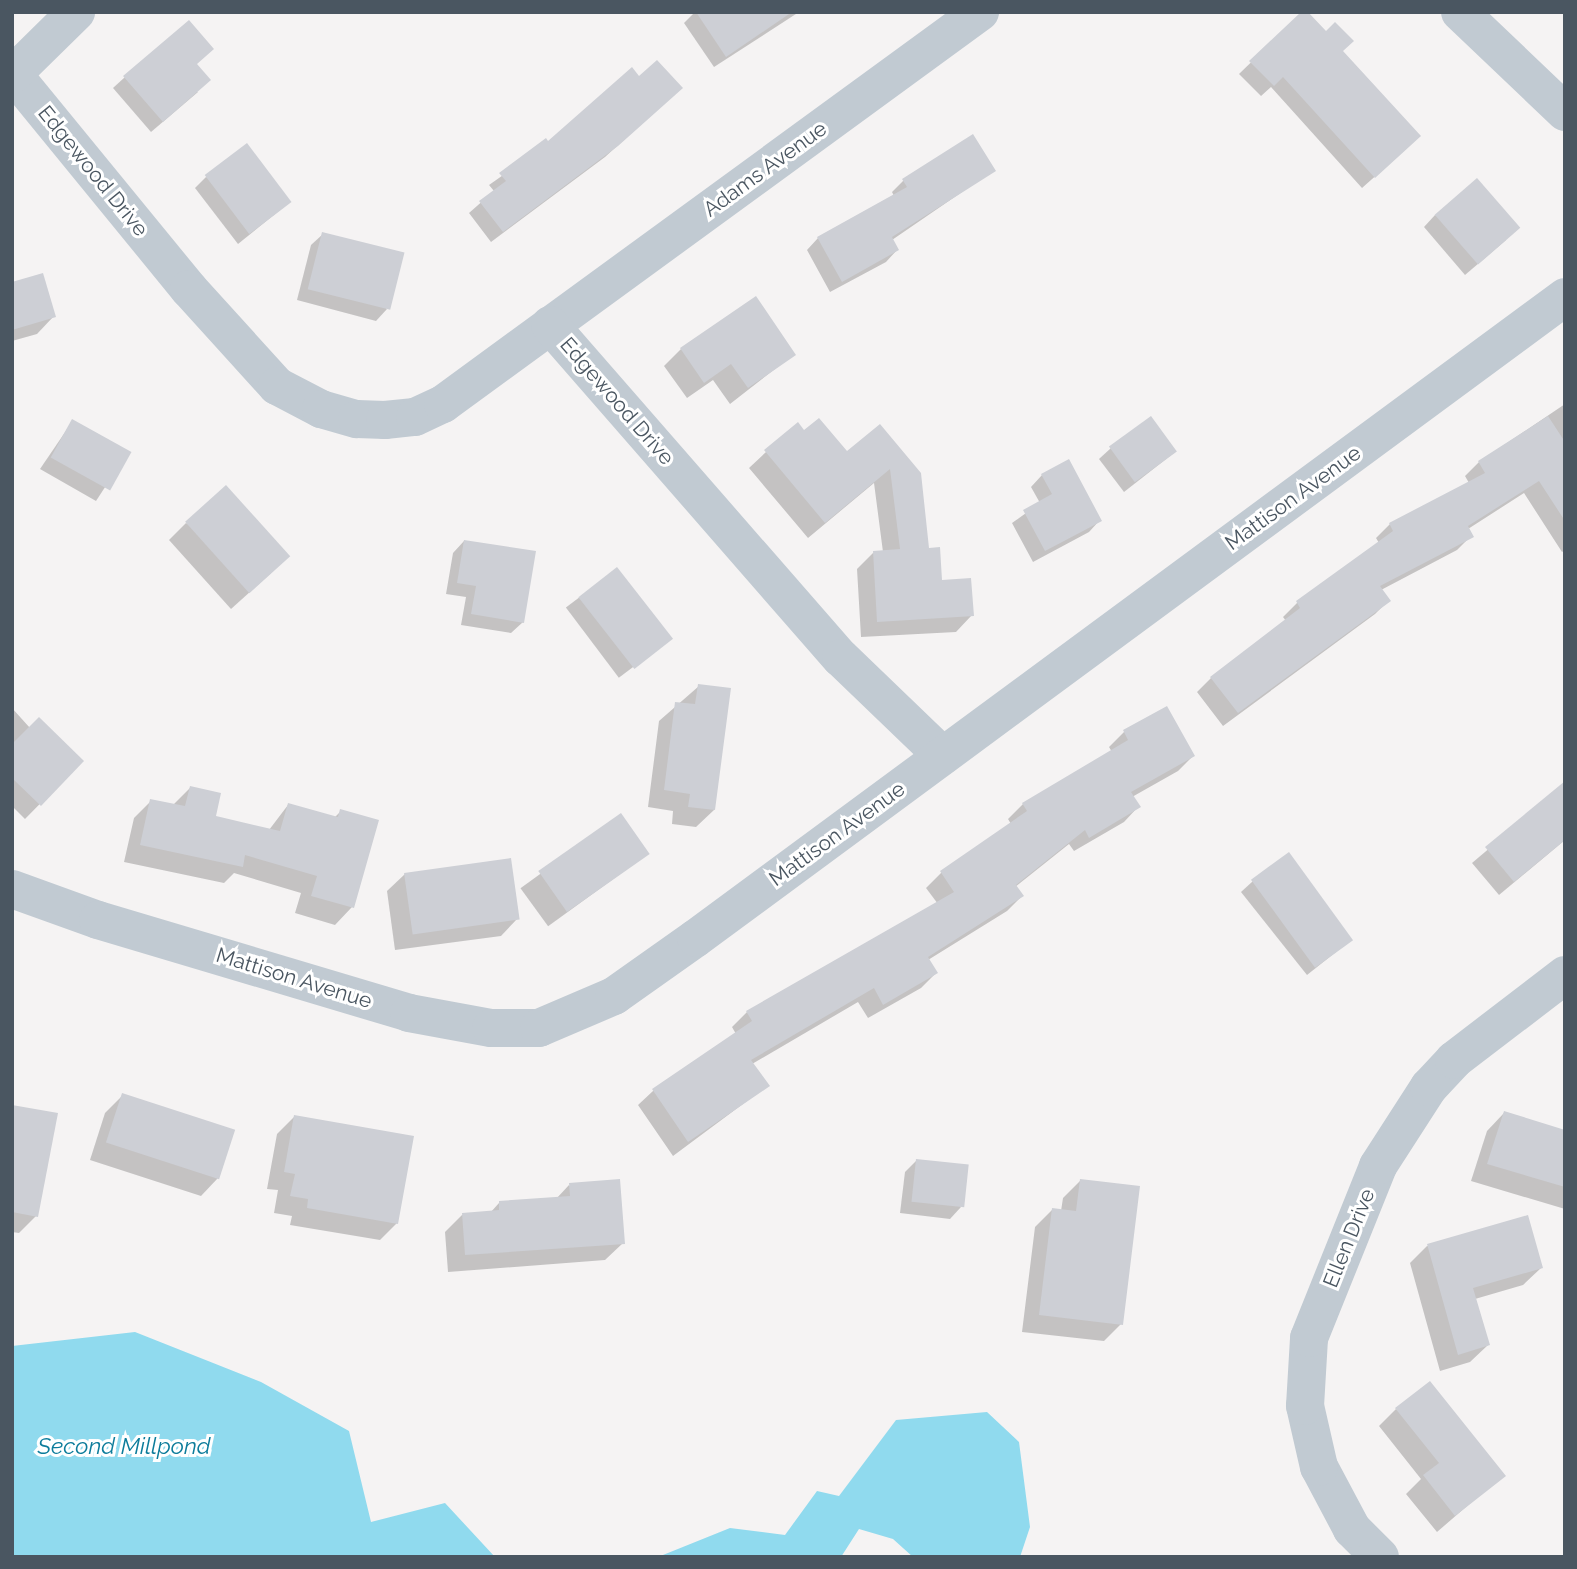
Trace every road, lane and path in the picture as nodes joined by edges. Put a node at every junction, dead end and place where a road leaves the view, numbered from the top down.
1 (76, 12) edge
2 (980, 12) edge
3 (1460, 12) edge
4 (13, 74) edge
5 (1565, 112) edge
6 (1565, 297) edge
7 (550, 325) junction
8 (943, 756) junction
9 (12, 889) edge
10 (1565, 975) edge
11 (1380, 1557) edge

1 - 4 street
2 - 7 street, Adams Avenue
3 - 5 street
4 - 7 street, Edgewood Drive
6 - 8 street, Mattison Avenue
7 - 8 street, Edgewood Drive
8 - 9 street, Mattison Avenue
10 - 11 street, Ellen Drive

